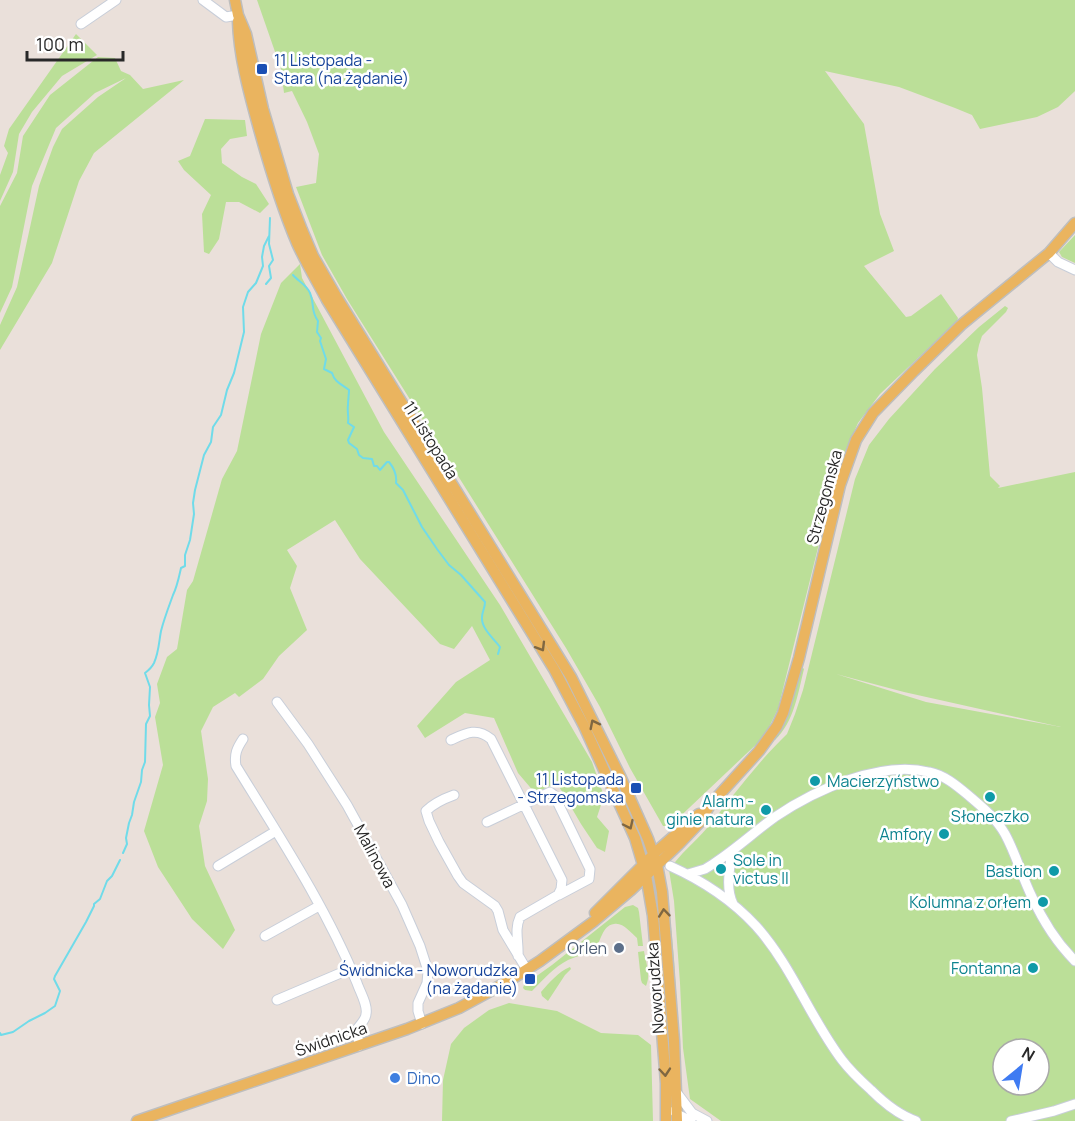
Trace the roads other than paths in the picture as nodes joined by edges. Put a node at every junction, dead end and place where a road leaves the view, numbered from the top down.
1 (116, 0) edge
2 (203, 0) edge
3 (235, 0) edge
4 (238, 15) junction
5 (81, 24) dead end
6 (1075, 223) edge
7 (1049, 253) junction
8 (1075, 270) edge
9 (277, 702) dead end
10 (243, 739) dead end
11 (451, 740) dead end
12 (453, 795) dead end
13 (524, 804) junction
14 (710, 805) junction
15 (487, 822) dead end
16 (276, 831) junction
17 (647, 837) junction
18 (668, 842) junction
19 (732, 851) junction
20 (656, 859) junction
21 (218, 866) dead end
22 (670, 866) dead end
23 (645, 870) junction
24 (688, 874) junction
25 (627, 894) junction
26 (558, 895) junction
27 (651, 903) junction
28 (733, 904) junction
29 (319, 906) junction
30 (265, 936) dead end
31 (567, 940) junction
32 (519, 956) junction
33 (1075, 961) edge
34 (350, 969) junction
35 (527, 970) junction
36 (277, 1000) dead end
37 (422, 1024) junction
38 (359, 1046) junction
39 (677, 1093) junction
40 (1075, 1104) edge
41 (691, 1117) edge
42 (672, 1119) edge
43 (137, 1121) edge
44 (707, 1121) edge
45 (916, 1121) edge
46 (1011, 1121) edge

1 - 5 street
2 - 4 street
3 - 4 main road, 11 Listopada
17 -> 4 main road, 11 Listopada
4 -> 23 main road, 11 Listopada
6 - 7 main road, Strzegomska
7 - 8 street
7 - 14 main road, Strzegomska
9 - 37 street, Malinowa
10 - 16 street
11 - 13 street
12 - 32 street
13 - 15 street
13 - 26 street
13 - 26 street
14 - 18 main road, Strzegomska
14 - 20 main road, Strzegomska
16 - 21 street
16 - 29 street
17 - 18 main road
17 - 20 main road, 11 Listopada
18 - 20 main road, Strzegomska
19 - 24 street
19 - 28 street
19 - 33 street
20 - 23 main road, Świdnicka
39 -> 20 main road, Noworudzka
22 - 24 street
23 - 25 main road, Świdnicka
23 - 27 main road, Noworudzka
23 - 31 main road, Świdnicka
24 - 28 street
25 - 27 main road
25 - 31 main road, Świdnicka
26 - 32 street
27 -> 42 main road, Noworudzka
28 - 45 street
29 - 30 street
29 - 34 street
31 - 35 main road, Świdnicka
32 - 35 street
34 - 36 street
34 - 38 street
35 - 37 main road, Świdnicka
37 - 38 main road, Świdnicka
38 - 43 main road, Świdnicka
39 - 41 street
39 - 42 main road, Noworudzka
40 - 46 street
41 - 42 street
41 - 44 street

